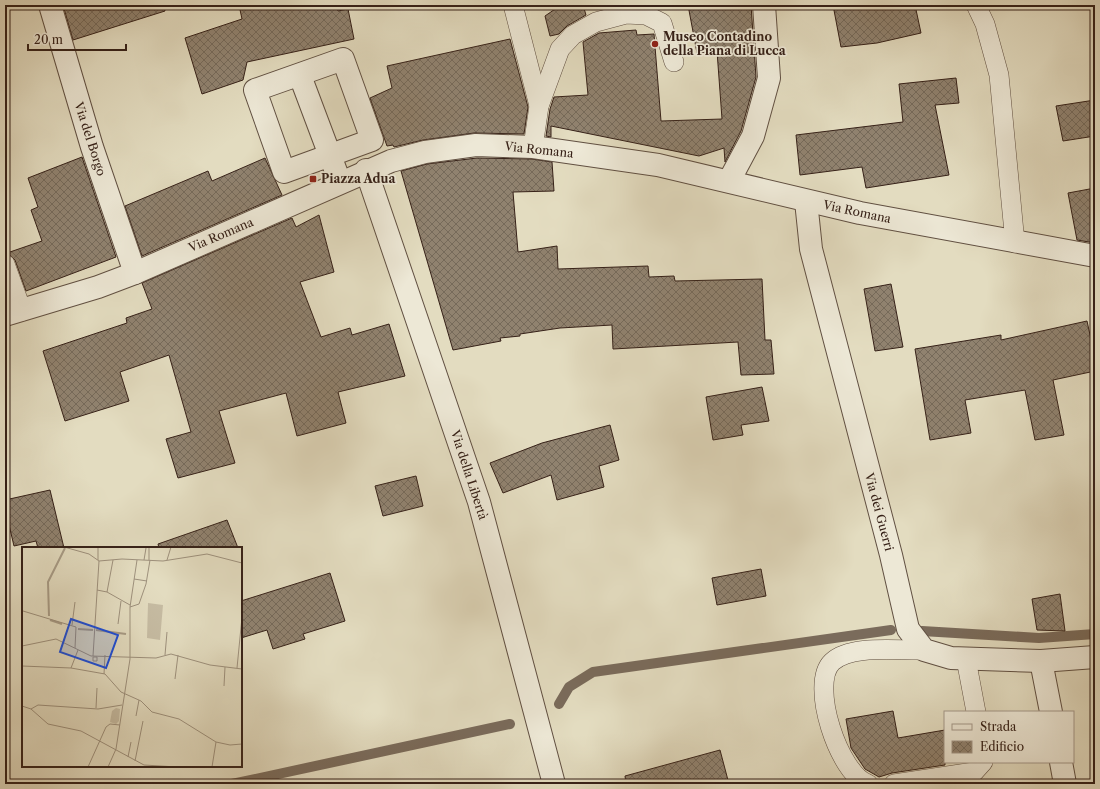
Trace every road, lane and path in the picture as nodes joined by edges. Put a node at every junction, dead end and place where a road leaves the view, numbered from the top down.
1 (50, 5) edge
2 (513, 5) edge
3 (764, 5) edge
4 (976, 5) edge
5 (674, 62) dead end
6 (302, 81) dead end
7 (539, 106) junction
8 (533, 147) junction
9 (330, 155) junction
10 (366, 170) junction
11 (729, 181) junction
12 (340, 182) junction
13 (806, 201) junction
14 (1015, 243) junction
15 (1095, 256) edge
16 (5, 264) edge
17 (135, 272) junction
18 (14, 313) edge
19 (924, 650) junction
20 (1095, 657) edge
21 (966, 659) junction
22 (1041, 661) junction
23 (976, 711) edge
24 (1051, 711) edge
25 (982, 763) edge
26 (1061, 763) edge
27 (554, 784) edge
28 (867, 784) edge
29 (894, 784) edge
30 (1065, 784) edge

1 - 17 street, Via del Borgo
2 - 7 lane
3 - 11 street
4 - 14 lane
5 - 7 lane
6 - 9 street
7 - 8 lane
8 - 10 street, Via Romana
8 - 11 street, Via Romana
9 - 9 street
9 - 12 street
10 - 12 street, Via Romana
10 - 27 street, Via della Libertà
11 - 13 street, Via Romana
12 - 17 street, Via Romana
13 - 14 street, Via Romana
13 - 19 street, Via dei Guerri
14 - 15 street, Via Romana
16 - 18 lane
17 - 18 street, Via Romana
19 - 21 street
19 - 28 lane
20 - 22 street
21 - 22 street
21 - 23 lane
22 - 24 street
25 - 29 lane
26 - 30 street

